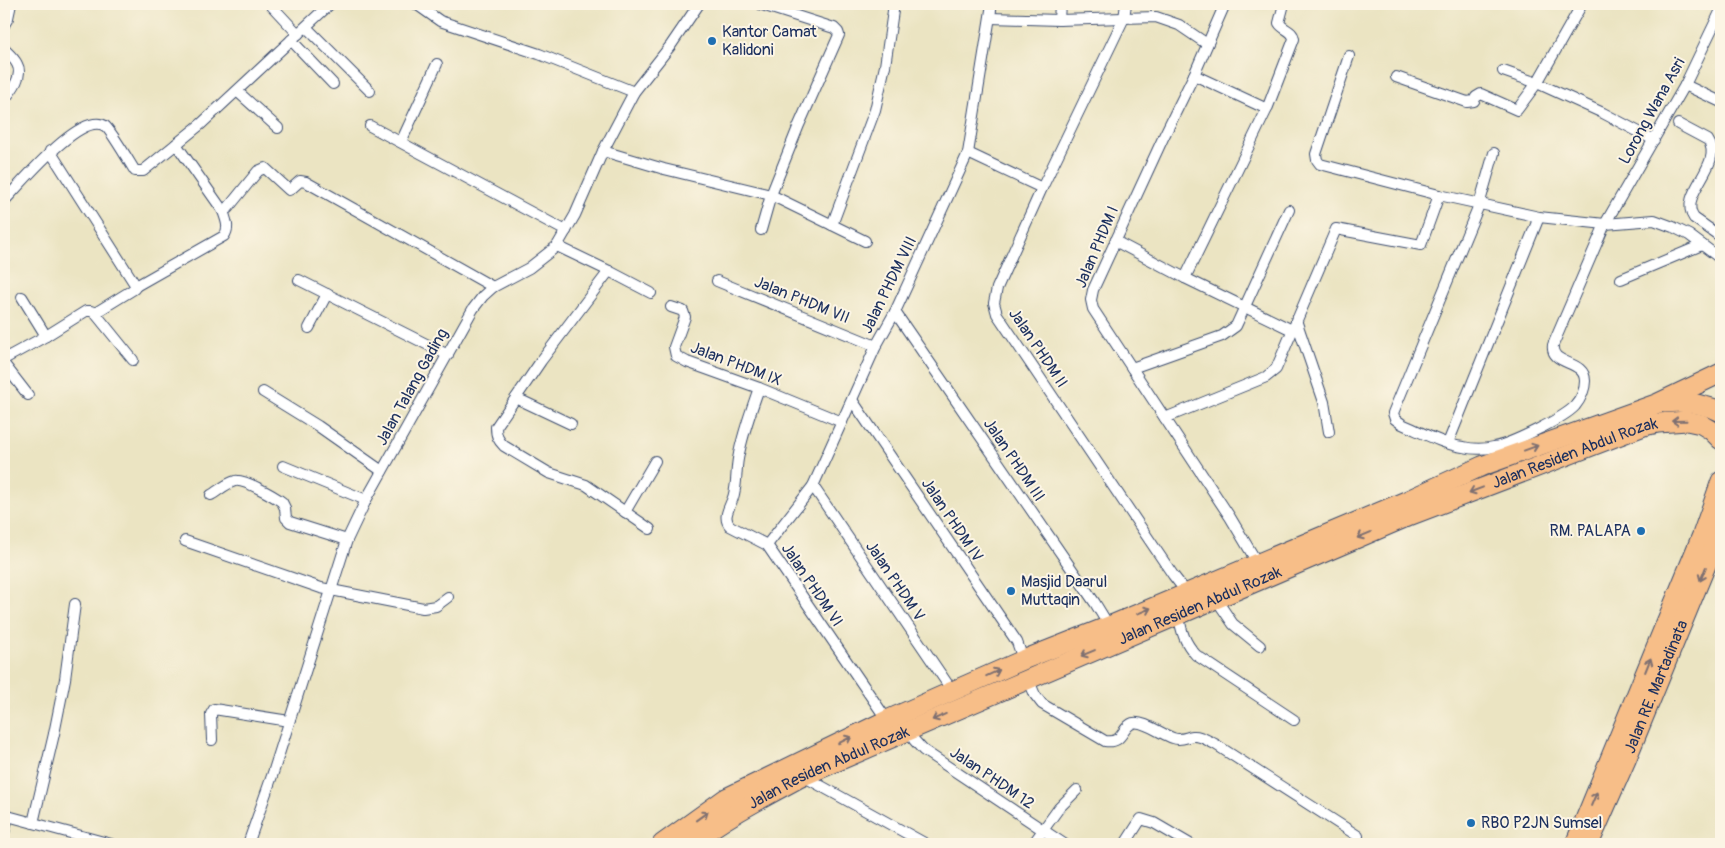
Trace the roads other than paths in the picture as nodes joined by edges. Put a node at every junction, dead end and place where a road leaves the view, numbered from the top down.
1 (11, 4) edge
2 (270, 4) edge
3 (330, 4) edge
4 (416, 4) edge
5 (699, 4) edge
6 (758, 4) edge
7 (894, 4) edge
8 (992, 4) edge
9 (1060, 4) edge
10 (1126, 4) edge
11 (1225, 4) edge
12 (1284, 4) edge
13 (1582, 4) edge
14 (1721, 10) edge
15 (990, 18) junction
16 (1124, 18) junction
17 (1058, 20) junction
18 (4, 25) edge
19 (298, 33) junction
20 (1207, 44) junction
21 (4, 49) edge
22 (1348, 56) dead end
23 (437, 64) dead end
24 (1504, 71) dead end
25 (1194, 75) junction
26 (1396, 77) dead end
27 (1537, 83) junction
28 (332, 84) dead end
29 (1685, 85) junction
30 (370, 91) dead end
31 (238, 92) junction
32 (634, 92) junction
33 (4, 100) edge
34 (1721, 102) edge
35 (1267, 109) junction
36 (1678, 124) dead end
37 (370, 126) dead end
38 (278, 128) dead end
39 (1654, 140) junction
40 (401, 142) junction
41 (176, 144) junction
42 (50, 151) junction
43 (603, 151) junction
44 (968, 153) junction
45 (1494, 153) dead end
46 (1042, 188) junction
47 (771, 195) junction
48 (1439, 195) junction
49 (4, 201) edge
50 (1479, 204) junction
51 (1289, 210) dead end
52 (223, 211) junction
53 (1539, 218) junction
54 (832, 224) junction
55 (1605, 224) junction
56 (761, 230) dead end
57 (566, 232) junction
58 (1721, 237) edge
59 (866, 240) dead end
60 (1115, 241) junction
61 (1702, 245) junction
62 (557, 246) junction
63 (1721, 258) edge
64 (609, 271) junction
65 (1185, 278) junction
66 (299, 280) dead end
67 (1621, 280) dead end
68 (717, 281) dead end
69 (136, 286) junction
70 (493, 287) junction
71 (327, 294) junction
72 (651, 294) dead end
73 (22, 297) dead end
74 (671, 307) dead end
75 (1245, 308) junction
76 (895, 312) junction
77 (95, 313) junction
78 (1294, 325) junction
79 (309, 328) dead end
80 (46, 336) junction
81 (876, 346) junction
82 (448, 355) junction
83 (4, 360) edge
84 (133, 360) dead end
85 (4, 364) edge
86 (1132, 368) junction
87 (1721, 373) edge
88 (759, 388) junction
89 (263, 392) dead end
90 (28, 395) dead end
91 (516, 398) junction
92 (852, 400) junction
93 (1656, 404) junction
94 (1721, 412) edge
95 (1166, 418) junction
96 (842, 422) junction
97 (571, 424) dead end
98 (1328, 432) dead end
99 (1721, 440) edge
100 (1448, 443) junction
101 (1494, 454) junction
102 (655, 462) dead end
103 (284, 466) dead end
104 (382, 472) junction
105 (1721, 481) edge
106 (813, 486) junction
107 (210, 495) dead end
108 (366, 500) junction
109 (624, 512) junction
110 (650, 528) dead end
111 (1721, 528) edge
112 (348, 540) junction
113 (185, 541) dead end
114 (767, 545) junction
115 (1258, 564) junction
116 (330, 589) junction
117 (1187, 593) junction
118 (448, 597) dead end
119 (1216, 599) junction
120 (75, 604) dead end
121 (1180, 615) junction
122 (1109, 626) junction
123 (1260, 646) dead end
124 (1023, 660) junction
125 (1028, 679) junction
126 (953, 692) junction
127 (1637, 713) junction
128 (887, 720) junction
129 (1294, 720) dead end
130 (289, 721) junction
131 (910, 730) junction
132 (212, 740) dead end
133 (803, 776) junction
134 (1077, 790) dead end
135 (6, 815) edge
136 (33, 823) junction
137 (1043, 830) junction
138 (4, 833) edge
139 (1358, 836) dead end
140 (95, 842) edge
141 (111, 844) edge
142 (248, 844) edge
143 (662, 844) edge
144 (690, 844) edge
145 (926, 844) edge
146 (1033, 844) edge
147 (1064, 844) edge
148 (1125, 844) edge
149 (1190, 844) edge
150 (1575, 844) edge
151 (1589, 844) edge

1 - 18 street
2 - 19 street
3 - 19 street
4 - 32 street
5 - 32 street, Jalan Talang Gading
6 - 47 street
7 - 54 street
8 - 15 street, Jalan PHDM VIII
9 - 17 street
10 - 16 street, Jalan PHDM II
11 - 20 street, Jalan PHDM I
12 - 35 street
13 - 27 street
14 - 29 street, Lorong Wana Asri
15 - 17 street
15 - 44 street, Jalan PHDM VIII
16 - 17 street
16 - 20 street
16 - 46 street, Jalan PHDM II
19 - 28 street
19 - 30 street
19 - 31 street
20 - 25 street, Jalan PHDM I
21 - 33 street
22 - 48 street
23 - 40 street
24 - 27 street
25 - 35 street
25 - 60 street, Jalan PHDM I
26 - 27 street
27 - 39 street
29 - 34 street
29 - 39 street, Lorong Wana Asri
31 - 38 street
31 - 41 street
32 - 43 street, Jalan Talang Gading
35 - 65 street
36 - 58 street
37 - 40 street
39 - 55 street, Lorong Wana Asri
40 - 57 street
41 - 42 street
41 - 52 street
42 - 49 street
42 - 69 street
43 - 47 street
43 - 57 street, Jalan Talang Gading
44 - 46 street
44 - 76 street, Jalan PHDM VIII
45 - 50 street
46 - 117 street, Jalan PHDM II
47 - 54 street
47 - 56 street
48 - 50 street
48 - 78 street
50 - 53 street
50 - 100 street
51 - 75 street
52 - 69 street
52 - 70 street
53 - 55 street
53 - 100 street
54 - 59 street
55 - 61 street
55 - 101 street, Lorong Wana Asri
57 - 62 street, Jalan Talang Gading
60 - 65 street
60 - 86 street, Jalan PHDM I
61 - 63 street
61 - 67 street
62 - 64 street
62 - 70 street, Jalan Talang Gading
64 - 72 street
64 - 91 street
65 - 75 street
66 - 71 street
68 - 81 street, Jalan PHDM VII
69 - 77 street
70 - 82 street, Jalan Talang Gading
71 - 79 street
71 - 82 street
73 - 80 street
74 - 88 street, Jalan PHDM IX
75 - 78 street
75 - 86 street
76 - 81 street, Jalan PHDM VIII
76 - 122 street, Jalan PHDM III
77 - 80 street
77 - 84 street
78 - 95 street
78 - 98 street
80 - 83 street
81 - 92 street, Jalan PHDM VIII
82 - 104 street, Jalan Talang Gading
85 - 90 street
86 - 95 street, Jalan PHDM I
87 - 93 highway
88 - 96 street, Jalan PHDM IX
88 - 114 street, Jalan PHDM VI
89 - 104 street
91 - 97 street
91 - 109 street
92 - 96 street, Jalan PHDM VIII
92 - 124 street, Jalan PHDM IV
93 - 94 highway
101 -> 93 highway, Jalan Residen Abdul Rozak
95 - 115 street, Jalan PHDM I
96 - 106 street, Jalan PHDM VIII
99 -> 119 highway, Jalan Residen Abdul Rozak
100 - 101 street
101 - 115 highway, Jalan Residen Abdul Rozak
102 - 109 street
103 - 108 street
104 - 108 street, Jalan Talang Gading
127 -> 105 highway
106 - 114 street, Jalan PHDM VIII
106 - 126 street, Jalan PHDM V
107 - 112 street
108 - 112 street, Jalan Talang Gading
109 - 110 street
111 -> 127 highway, Jalan RE. Martadinata
112 - 116 street, Jalan Talang Gading
113 - 116 street
114 - 128 street, Jalan PHDM VI
115 - 117 highway, Jalan Residen Abdul Rozak
116 - 118 street
116 - 130 street, Jalan Talang Gading
122 -> 117 highway, Jalan Residen Abdul Rozak
119 - 121 highway, Jalan Residen Abdul Rozak
119 - 123 street
120 - 136 street
121 -> 125 highway, Jalan Residen Abdul Rozak
121 - 129 street
122 - 124 highway, Jalan Residen Abdul Rozak
124 - 125 street, Jalan PHDM IV
126 -> 124 highway, Jalan Residen Abdul Rozak
125 -> 131 highway, Jalan Residen Abdul Rozak
125 - 139 street, Jalan PHDM IV
126 - 128 highway, Jalan Residen Abdul Rozak
150 -> 127 highway
127 - 151 highway, Jalan RE. Martadinata
143 -> 128 highway, Jalan Residen Abdul Rozak
130 - 132 street
130 - 142 street, Jalan Talang Gading
131 - 133 highway, Jalan Residen Abdul Rozak
131 - 137 street, Jalan PHDM 12
133 - 144 highway, Jalan Residen Abdul Rozak
133 - 145 street
134 - 137 street
135 - 136 street
135 - 138 street
136 - 140 street
137 - 146 street
137 - 147 street, Jalan PHDM 12
140 - 141 street
148 - 149 street

